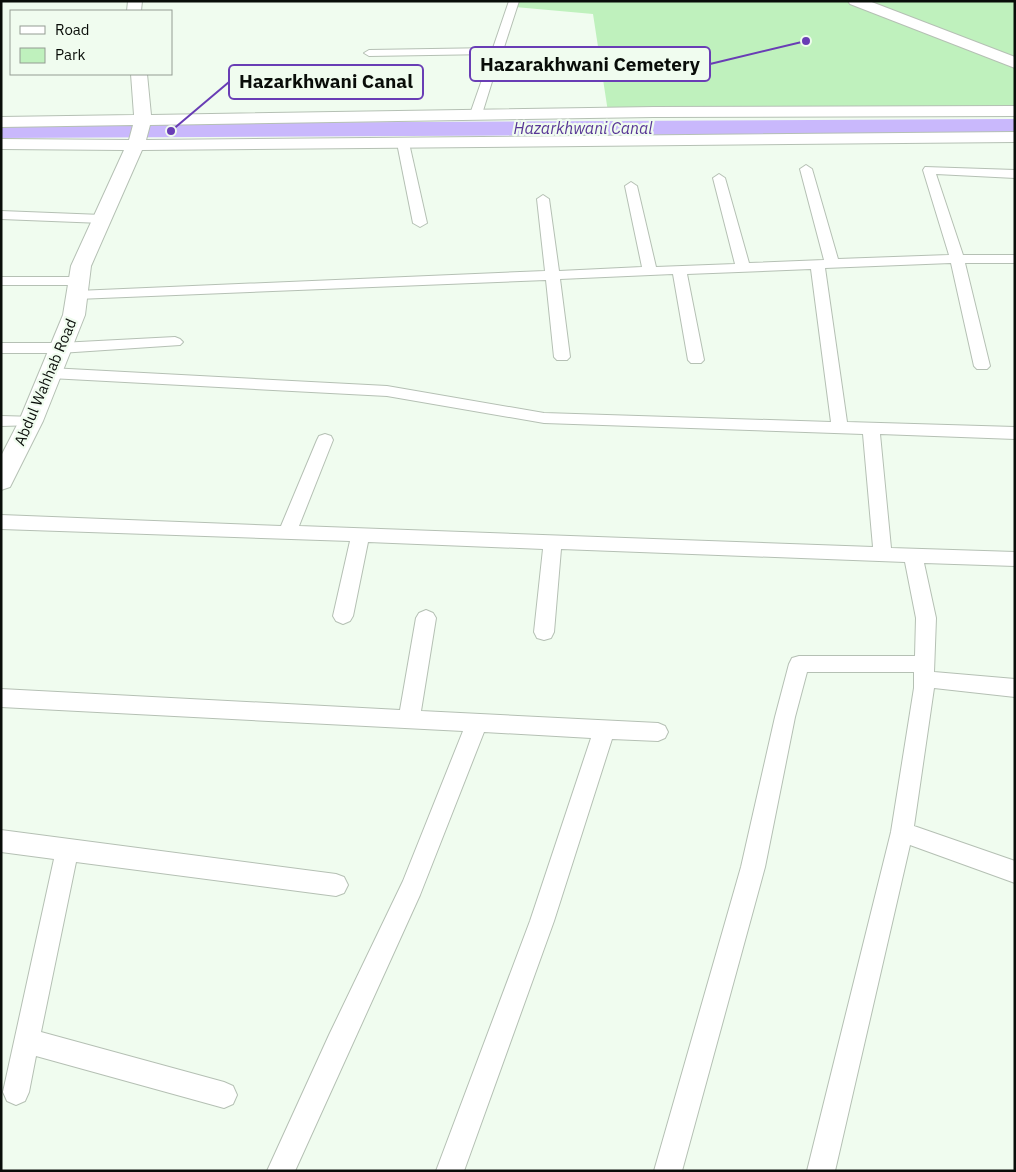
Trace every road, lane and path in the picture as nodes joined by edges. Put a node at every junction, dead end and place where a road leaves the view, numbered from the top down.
1 (514, 1) edge
2 (855, 1) edge
3 (496, 51) junction
4 (369, 53) dead end
5 (1015, 63) edge
6 (601, 68) dead end
7 (491, 69) junction
8 (139, 75) edge
9 (1015, 111) edge
10 (476, 114) junction
11 (144, 121) junction
12 (1, 122) edge
13 (1015, 137) edge
14 (403, 143) junction
15 (1, 144) edge
16 (136, 144) junction
17 (806, 169) dead end
18 (1015, 174) edge
19 (719, 178) dead end
20 (630, 186) dead end
21 (543, 199) dead end
22 (1, 215) edge
23 (102, 219) junction
24 (420, 223) dead end
25 (957, 259) junction
26 (1015, 259) edge
27 (824, 264) junction
28 (743, 267) junction
29 (679, 270) junction
30 (650, 271) junction
31 (552, 275) junction
32 (1, 281) edge
33 (78, 288) junction
34 (175, 342) dead end
35 (1, 348) edge
36 (60, 348) junction
37 (562, 357) dead end
38 (696, 360) dead end
39 (982, 366) dead end
40 (50, 373) junction
41 (1, 421) edge
42 (31, 421) junction
43 (840, 428) junction
44 (871, 429) junction
45 (1015, 433) edge
46 (325, 440) dead end
47 (1, 482) edge
48 (1, 522) edge
49 (287, 533) junction
50 (360, 535) junction
51 (553, 542) junction
52 (883, 554) junction
53 (913, 555) junction
54 (1015, 559) edge
55 (344, 616) dead end
56 (426, 618) dead end
57 (544, 632) dead end
58 (924, 671) junction
59 (1015, 688) edge
60 (1, 698) edge
61 (409, 719) junction
62 (477, 723) junction
63 (604, 730) junction
64 (658, 732) dead end
65 (902, 832) junction
66 (1, 840) edge
67 (67, 850) junction
68 (1015, 872) edge
69 (336, 885) dead end
70 (26, 1041) junction
71 (16, 1092) dead end
72 (224, 1095) dead end
73 (281, 1171) edge
74 (450, 1171) edge
75 (668, 1171) edge
76 (821, 1171) edge

1 - 3 lane
2 - 5 street
3 - 4 lane
3 - 7 lane
6 - 7 lane
7 - 10 lane
8 - 11 street
9 - 10 street
10 - 11 street
11 - 12 street
11 - 16 street, Abdul Wahhab Road
13 - 14 street
14 - 16 street
14 - 24 lane
15 - 16 street
16 - 23 street, Abdul Wahhab Road
17 - 27 lane
18 - 25 lane
19 - 28 lane
20 - 30 lane
21 - 31 lane
22 - 23 lane
23 - 33 street, Abdul Wahhab Road
25 - 26 lane
25 - 27 lane
25 - 39 lane
27 - 28 lane
27 - 43 lane
28 - 29 lane
29 - 30 lane
29 - 38 lane
30 - 31 lane
31 - 33 lane
31 - 37 lane
32 - 33 lane
33 - 36 street, Abdul Wahhab Road
34 - 36 lane
35 - 36 lane
36 - 40 street, Abdul Wahhab Road
40 - 42 street, Abdul Wahhab Road
40 - 43 lane
41 - 42 lane
42 - 47 street, Abdul Wahhab Road
43 - 44 lane
44 - 45 lane
44 - 52 lane
46 - 49 lane
48 - 49 lane
49 - 50 lane
50 - 51 lane
50 - 55 lane
51 - 52 lane
51 - 57 lane
52 - 53 lane
53 - 54 lane
53 - 58 lane
56 - 61 lane
58 - 59 lane
58 - 65 lane
58 - 75 lane
60 - 61 lane
61 - 62 lane
62 - 63 lane
62 - 73 lane
63 - 64 lane
63 - 74 lane
65 - 68 lane
65 - 76 lane
66 - 67 lane
67 - 69 lane
67 - 70 lane
70 - 71 lane
70 - 72 lane

